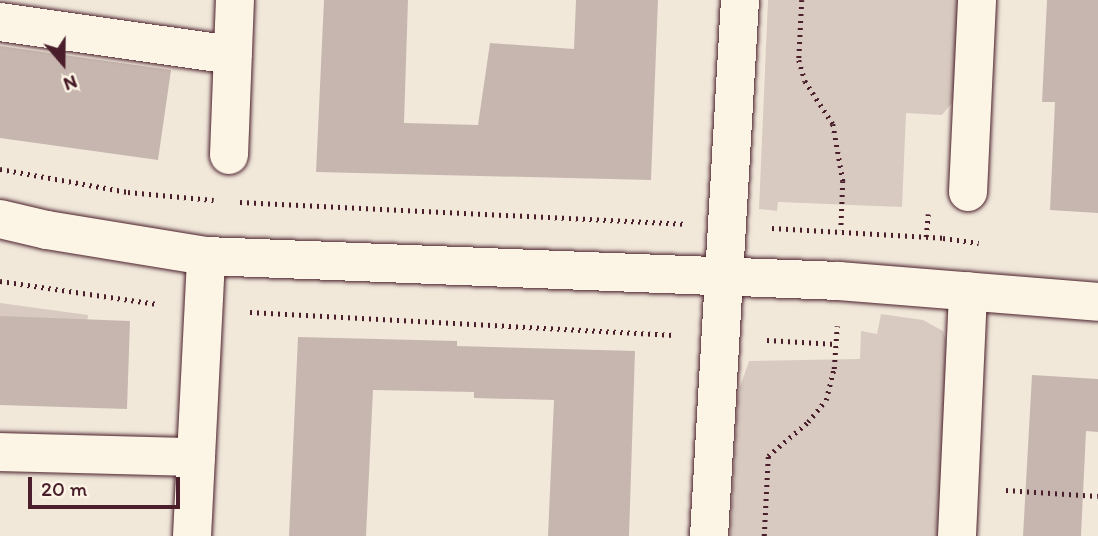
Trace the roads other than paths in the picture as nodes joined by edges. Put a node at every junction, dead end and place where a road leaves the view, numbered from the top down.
1 (235, 0) edge
2 (740, 0) edge
3 (977, 0) edge
4 (0, 22) edge
5 (233, 55) junction
6 (229, 155) dead end
7 (968, 192) road end
8 (0, 219) edge
9 (206, 256) junction
10 (726, 277) junction
11 (968, 291) junction
12 (1098, 302) edge
13 (0, 452) edge
14 (196, 457) junction
15 (192, 536) edge
16 (709, 536) edge
17 (957, 536) edge

1 - 5 street
2 - 10 street
3 - 7 street
4 - 5 street
5 - 6 street
8 - 9 street
9 - 10 street
9 - 14 street
10 - 11 street
10 - 16 street
11 - 12 street
11 - 17 street
13 - 14 street
14 - 15 street

